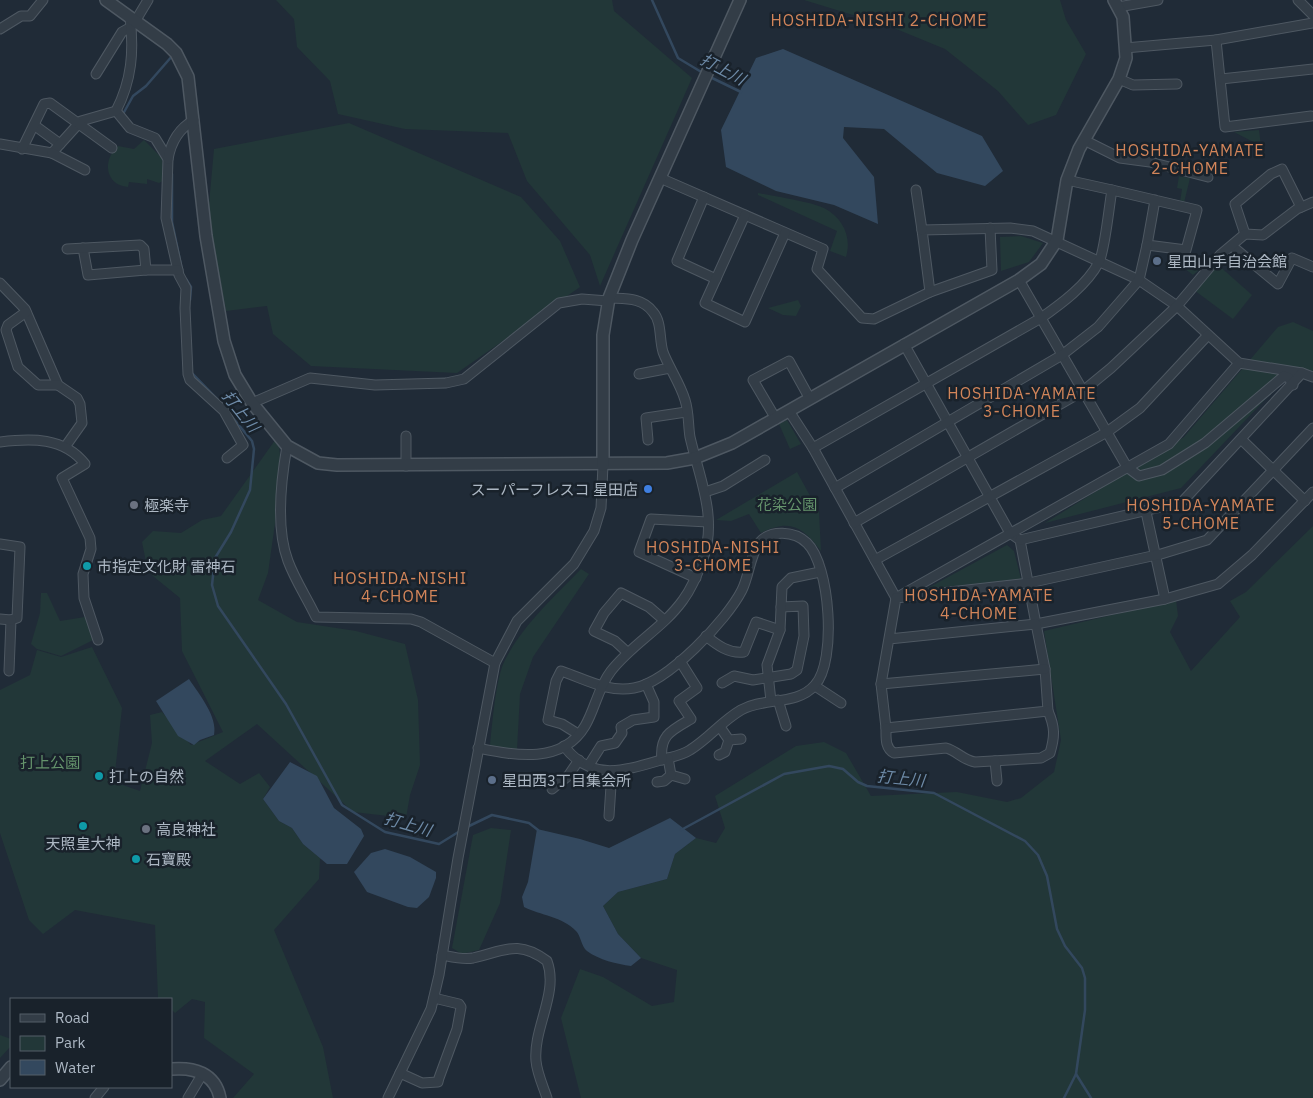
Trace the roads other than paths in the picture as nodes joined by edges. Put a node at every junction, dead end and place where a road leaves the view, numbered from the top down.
1 (42, 0) edge
2 (106, 0) edge
3 (148, 0) edge
4 (740, 0) edge
5 (1158, 0) edge
6 (1298, 0) edge
7 (1116, 3) edge
8 (1313, 14) edge
9 (132, 21) junction
10 (1313, 23) edge
11 (0, 29) edge
12 (1216, 40) junction
13 (1125, 48) junction
14 (1313, 69) edge
15 (96, 74) dead end
16 (1119, 79) junction
17 (1221, 79) junction
18 (1177, 84) dead end
19 (116, 112) junction
20 (1313, 117) edge
21 (194, 120) junction
22 (78, 124) junction
23 (34, 125) junction
24 (1084, 140) junction
25 (0, 144) edge
26 (60, 144) junction
27 (112, 148) dead end
28 (22, 150) junction
29 (52, 153) junction
30 (168, 160) junction
31 (85, 170) dead end
32 (1208, 177) dead end
33 (660, 178) junction
34 (1067, 180) junction
35 (916, 190) dead end
36 (1112, 190) junction
37 (704, 197) junction
38 (1155, 200) junction
39 (1313, 202) edge
40 (1301, 207) junction
41 (745, 215) junction
42 (990, 228) junction
43 (922, 230) junction
44 (785, 233) junction
45 (1245, 234) junction
46 (1057, 240) junction
47 (1147, 245) junction
48 (1232, 246) junction
49 (67, 248) dead end
50 (83, 248) junction
51 (1099, 262) junction
52 (1313, 267) edge
53 (146, 270) junction
54 (178, 270) junction
55 (716, 279) junction
56 (1019, 280) junction
57 (1139, 280) junction
58 (0, 283) edge
59 (930, 292) junction
60 (608, 300) junction
61 (1177, 306) junction
62 (26, 312) junction
63 (1041, 318) junction
64 (1208, 335) junction
65 (904, 344) junction
66 (1062, 355) junction
67 (1240, 363) junction
68 (670, 368) junction
69 (1302, 373) junction
70 (639, 374) dead end
71 (1313, 377) edge
72 (926, 383) junction
73 (58, 385) junction
74 (1293, 385) junction
75 (1083, 391) junction
76 (810, 399) junction
77 (252, 403) junction
78 (789, 411) junction
79 (686, 412) junction
80 (776, 419) junction
81 (948, 422) junction
82 (1313, 428) edge
83 (1106, 432) junction
84 (406, 436) dead end
85 (648, 440) dead end
86 (1242, 440) junction
87 (0, 442) edge
88 (287, 446) junction
89 (65, 447) junction
90 (813, 448) junction
91 (967, 456) junction
92 (227, 458) dead end
93 (695, 458) junction
94 (765, 460) dead end
95 (603, 465) junction
96 (406, 466) junction
97 (1127, 467) junction
98 (1273, 472) junction
99 (835, 488) junction
100 (705, 492) junction
101 (1313, 492) edge
102 (990, 496) junction
103 (1305, 501) junction
104 (1146, 512) junction
105 (708, 522) junction
106 (854, 523) junction
107 (1010, 533) junction
108 (1020, 540) junction
109 (0, 544) edge
110 (1155, 555) junction
111 (875, 560) junction
112 (820, 572) junction
113 (696, 578) junction
114 (1029, 583) junction
115 (896, 598) junction
116 (1165, 599) junction
117 (781, 607) junction
118 (0, 620) edge
119 (11, 620) junction
120 (664, 620) junction
121 (1036, 624) junction
122 (780, 630) junction
123 (706, 636) junction
124 (889, 639) junction
125 (98, 640) dead end
126 (627, 652) junction
127 (680, 661) junction
128 (495, 663) junction
129 (1046, 668) junction
130 (9, 671) dead end
131 (767, 677) junction
132 (722, 682) dead end
133 (646, 684) junction
134 (881, 684) junction
135 (602, 686) junction
136 (815, 686) junction
137 (775, 701) junction
138 (841, 702) dead end
139 (1048, 711) junction
140 (720, 726) junction
141 (786, 726) dead end
142 (886, 728) junction
143 (578, 734) junction
144 (741, 739) dead end
145 (729, 740) junction
146 (564, 746) junction
147 (478, 748) junction
148 (720, 755) dead end
149 (665, 759) junction
150 (579, 760) junction
151 (995, 761) junction
152 (590, 765) junction
153 (612, 771) junction
154 (671, 775) junction
155 (685, 779) dead end
156 (997, 781) dead end
157 (657, 782) dead end
158 (552, 789) dead end
159 (609, 816) dead end
160 (442, 956) junction
161 (434, 998) junction
162 (10, 1068) edge
163 (172, 1069) edge
164 (203, 1073) junction
165 (400, 1073) junction
166 (0, 1080) edge
167 (103, 1088) edge
168 (95, 1098) edge
169 (188, 1098) edge
170 (220, 1098) edge
171 (388, 1098) edge
172 (546, 1098) edge

1 - 11 street
2 - 9 street
3 - 9 street
4 - 33 street
5 - 7 street
6 - 8 street
7 - 13 street
9 - 15 street
9 - 19 street
9 - 21 street
10 - 12 street
12 - 13 street
12 - 17 street
13 - 16 street
14 - 17 street
16 - 18 street
16 - 24 street
17 - 20 street
19 - 22 street
19 - 30 street
21 - 30 street
21 - 77 street
22 - 23 street
22 - 26 street
22 - 27 street
23 - 26 street
23 - 28 street
24 - 32 street
24 - 34 street
25 - 28 street
26 - 29 street
28 - 29 street
29 - 31 street
30 - 54 street
33 - 37 street
33 - 60 street
34 - 36 street
34 - 46 street
35 - 43 street
36 - 38 street
36 - 51 street
37 - 41 street
37 - 55 street
38 - 47 street
38 - 47 street
39 - 40 street
40 - 45 street
40 - 45 street
41 - 44 street
41 - 55 street
42 - 43 street
42 - 46 street
42 - 59 street
43 - 59 street
44 - 55 street
44 - 59 street
45 - 48 street
46 - 51 street
46 - 56 street
47 - 57 street
48 - 52 street
48 - 61 street
49 - 50 street
50 - 53 street
50 - 53 street
51 - 57 street
51 - 63 street
53 - 54 street
54 - 92 street
56 - 63 street
56 - 65 street
57 - 61 street
57 - 66 street
58 - 62 street
60 - 68 street
60 - 77 street
60 - 95 street
61 - 64 street
61 - 75 street
62 - 73 street
62 - 73 street
63 - 66 street
63 - 72 street
64 - 67 street
64 - 83 street
65 - 72 street
65 - 76 street
66 - 75 street
66 - 81 street
67 - 69 street
67 - 97 street
68 - 70 street
68 - 79 street
69 - 71 street
69 - 74 street
72 - 81 street
72 - 90 street
73 - 89 street
74 - 86 street
74 - 97 street
75 - 83 street
75 - 91 street
76 - 78 street
76 - 80 street
77 - 88 street
78 - 80 street
78 - 90 street
79 - 85 street
79 - 93 street
80 - 93 street
81 - 91 street
81 - 99 street
82 - 98 street
83 - 97 street
83 - 102 street
84 - 96 street
86 - 98 street
86 - 104 street
87 - 89 street
88 - 96 street
88 - 128 street
89 - 125 street
90 - 99 street
91 - 102 street
91 - 106 street
93 - 95 street
93 - 100 street
94 - 100 street
95 - 96 street
95 - 128 street
97 - 107 street
98 - 103 street
98 - 110 street
99 - 106 street
100 - 105 street
101 - 103 street
102 - 107 street
102 - 111 street
103 - 116 street
104 - 108 street
104 - 110 street
105 - 113 street
105 - 113 street
106 - 111 street
107 - 108 street
107 - 115 street
108 - 114 street
109 - 119 street
110 - 114 street
110 - 116 street
111 - 115 street
112 - 117 street
112 - 123 street
112 - 136 street
113 - 120 street
114 - 115 street
114 - 121 street
115 - 124 street
116 - 121 street
117 - 122 street
117 - 131 street
118 - 119 street
119 - 130 street
120 - 126 street
120 - 126 street
121 - 124 street
121 - 129 street
122 - 123 street
122 - 131 street
123 - 127 street
124 - 134 street
126 - 135 street
127 - 133 street
127 - 149 street
128 - 147 street
129 - 134 street
129 - 139 street
131 - 132 street
131 - 137 street
133 - 135 street
133 - 152 street
134 - 142 street
135 - 143 street
135 - 143 street
136 - 137 street
136 - 138 street
137 - 140 street
137 - 141 street
139 - 142 street
139 - 151 street
140 - 145 street
140 - 149 street
142 - 151 street
143 - 146 street
144 - 145 street
145 - 148 street
146 - 147 street
146 - 150 street
147 - 160 street
149 - 153 street
149 - 154 street
150 - 152 street
150 - 158 street
151 - 156 street
152 - 153 street
153 - 159 street
154 - 155 street
154 - 157 street
160 - 161 street
160 - 172 street
161 - 165 street
161 - 165 street
162 - 166 street
163 - 164 street
164 - 169 street
164 - 170 street
165 - 171 street
167 - 168 street

